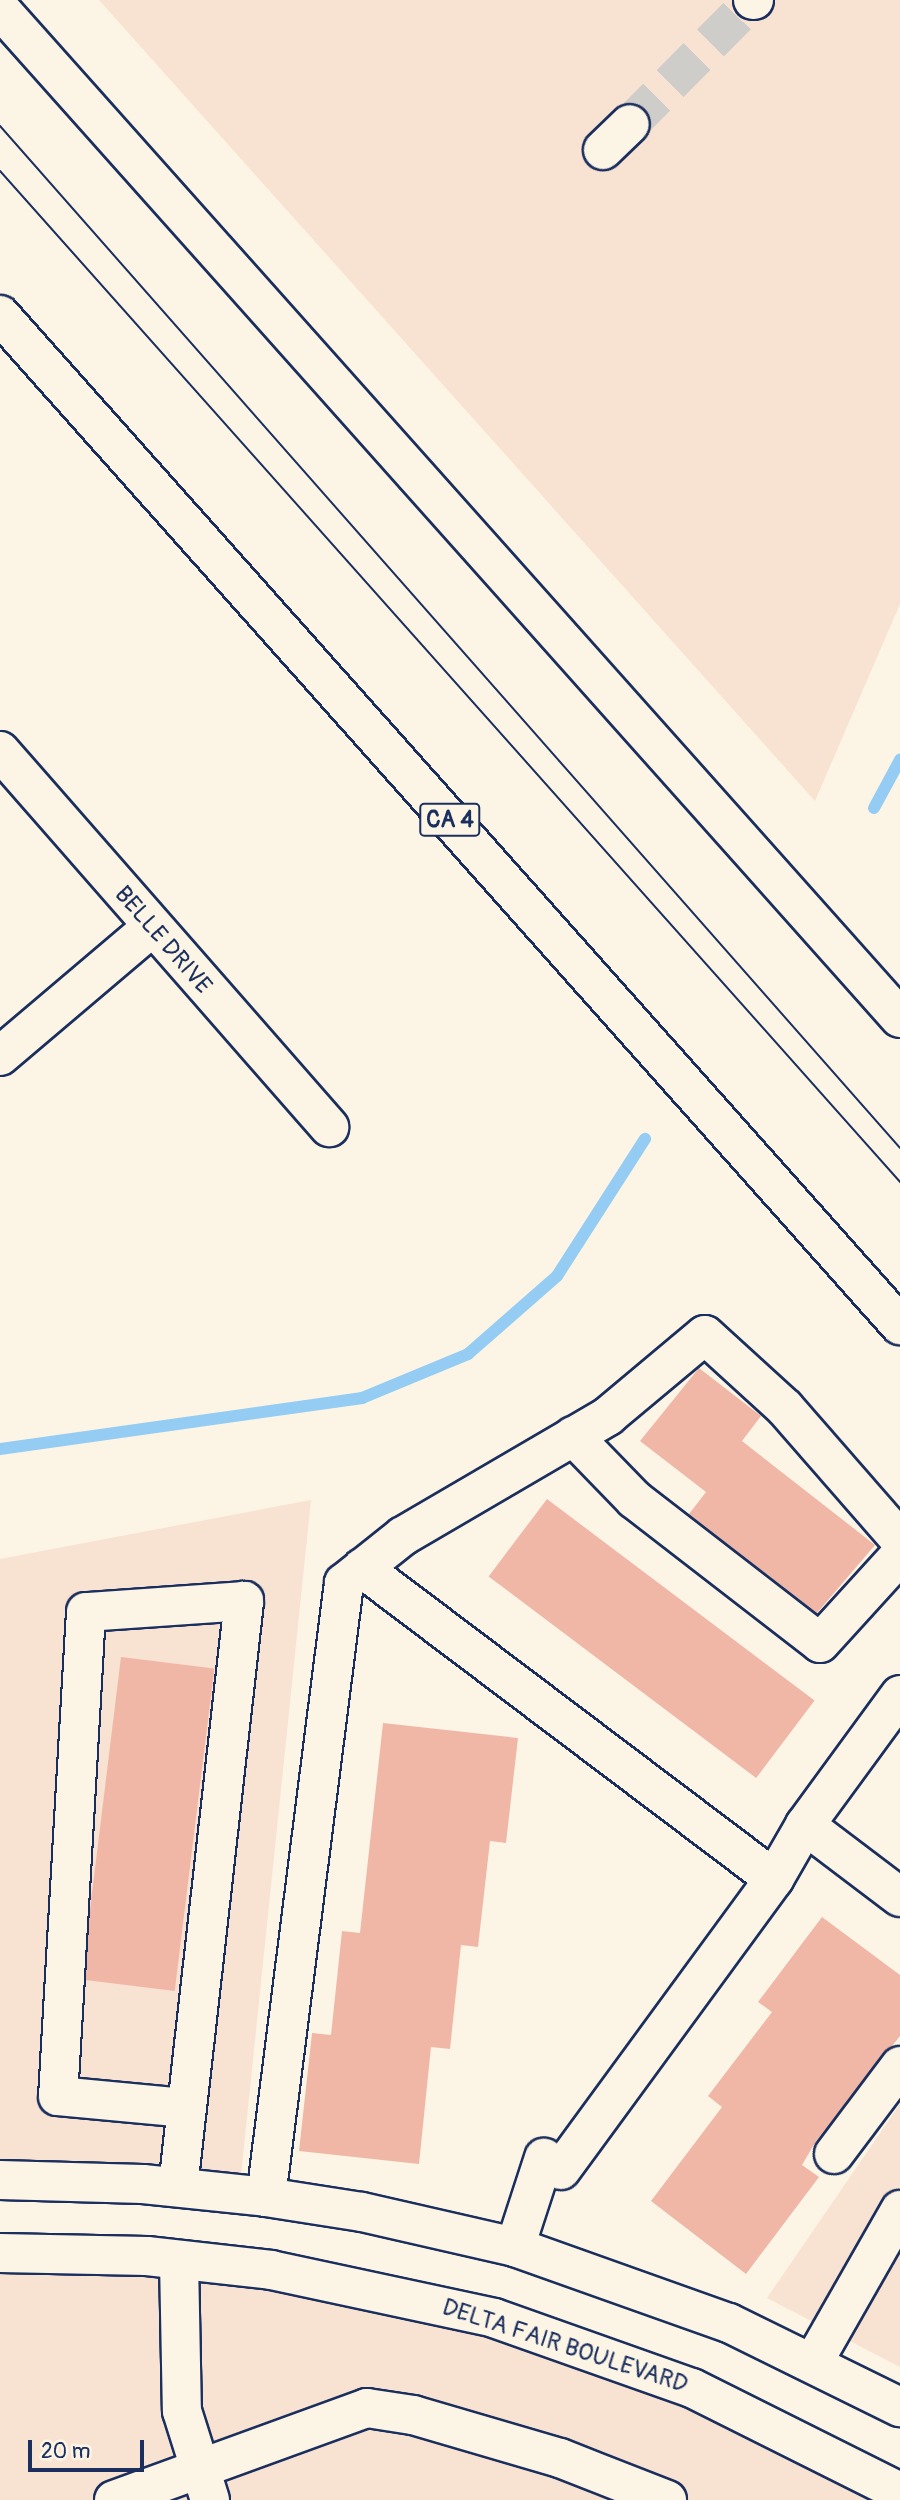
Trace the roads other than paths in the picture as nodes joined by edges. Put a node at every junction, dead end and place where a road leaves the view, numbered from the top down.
1 (0, 9) edge
2 (0, 315) edge
3 (0, 751) edge
4 (152, 927) junction
5 (900, 1018) edge
6 (0, 1056) edge
7 (328, 1127) dead end
8 (900, 1325) edge
9 (573, 1436) junction
10 (900, 1540) edge
11 (900, 1555) edge
12 (362, 1568) junction
13 (900, 1695) edge
14 (805, 1825) junction
15 (774, 1880) junction
16 (900, 1897) edge
17 (900, 2066) edge
18 (186, 2108) junction
19 (834, 2154) dead end
20 (0, 2180) edge
21 (178, 2187) junction
22 (266, 2197) junction
23 (900, 2210) edge
24 (515, 2247) junction
25 (889, 2249) edge
26 (0, 2253) edge
27 (179, 2260) junction
28 (814, 2361) junction
29 (900, 2407) edge
30 (204, 2483) edge
31 (900, 2492) edge
32 (114, 2500) edge
33 (667, 2500) edge

1 - 5 main road
2 - 8 main road, CA 4
3 - 4 main road, BELLE DRIVE
4 - 6 main road
4 - 7 main road, BELLE DRIVE
9 - 10 main road
9 - 11 main road
9 - 12 main road
12 - 15 main road
12 - 22 main road
13 - 14 main road
14 - 15 main road
14 - 16 main road
15 - 24 main road
17 - 19 main road
18 - 18 main road
18 - 21 main road
20 - 21 main road
21 - 22 main road
22 - 24 main road
23 - 25 main road
24 - 28 main road
25 - 28 main road
26 - 27 main road, DELTA FAIR BOULEVARD
27 - 30 main road
27 - 31 main road, DELTA FAIR BOULEVARD
28 - 29 main road
30 - 32 main road
30 - 33 main road

